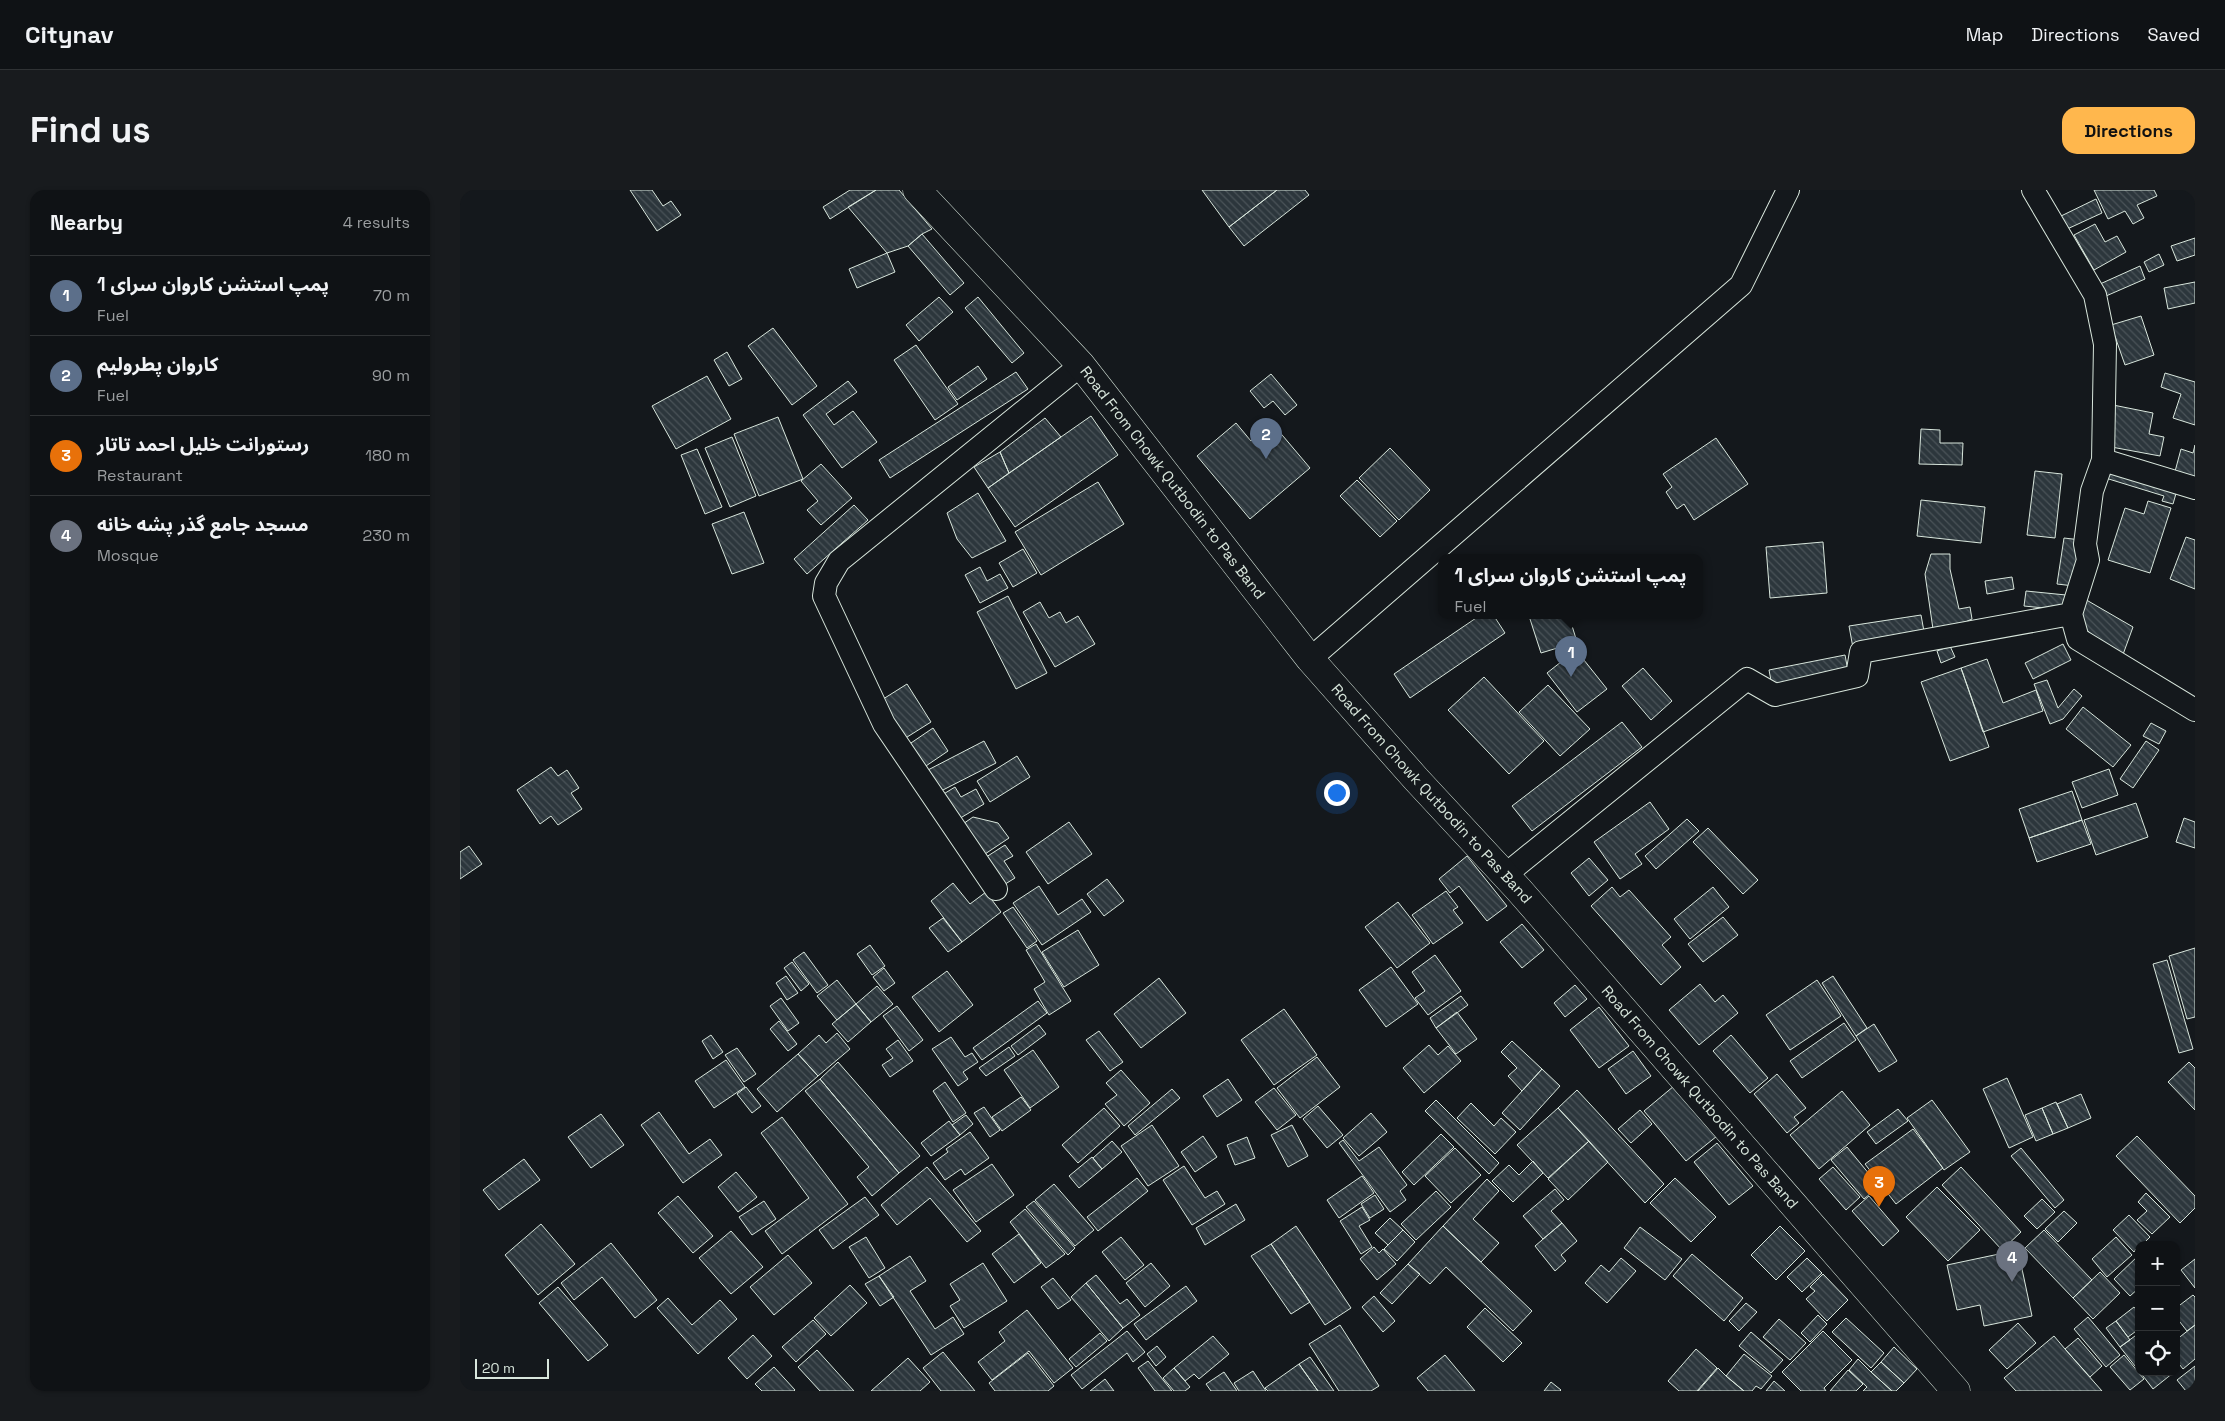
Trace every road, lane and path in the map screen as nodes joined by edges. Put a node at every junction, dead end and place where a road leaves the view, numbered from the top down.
1 (917, 190) edge
2 (1788, 190) edge
3 (2033, 190) edge
4 (1080, 365) junction
5 (2103, 460) junction
6 (2195, 488) edge
7 (2071, 614) junction
8 (1310, 659) junction
9 (2195, 710) edge
10 (1505, 875) junction
11 (996, 889) dead end
12 (1956, 1391) edge

1 - 4 main road, Road From Chowk Qutbodin to Pas Band
2 - 8 street
3 - 5 street
4 - 8 main road, Road From Chowk Qutbodin to Pas Band
4 - 11 street
5 - 6 street
5 - 7 street
7 - 9 street
7 - 10 street
8 - 10 main road, Road From Chowk Qutbodin to Pas Band
10 - 12 main road, Road From Chowk Qutbodin to Pas Band

